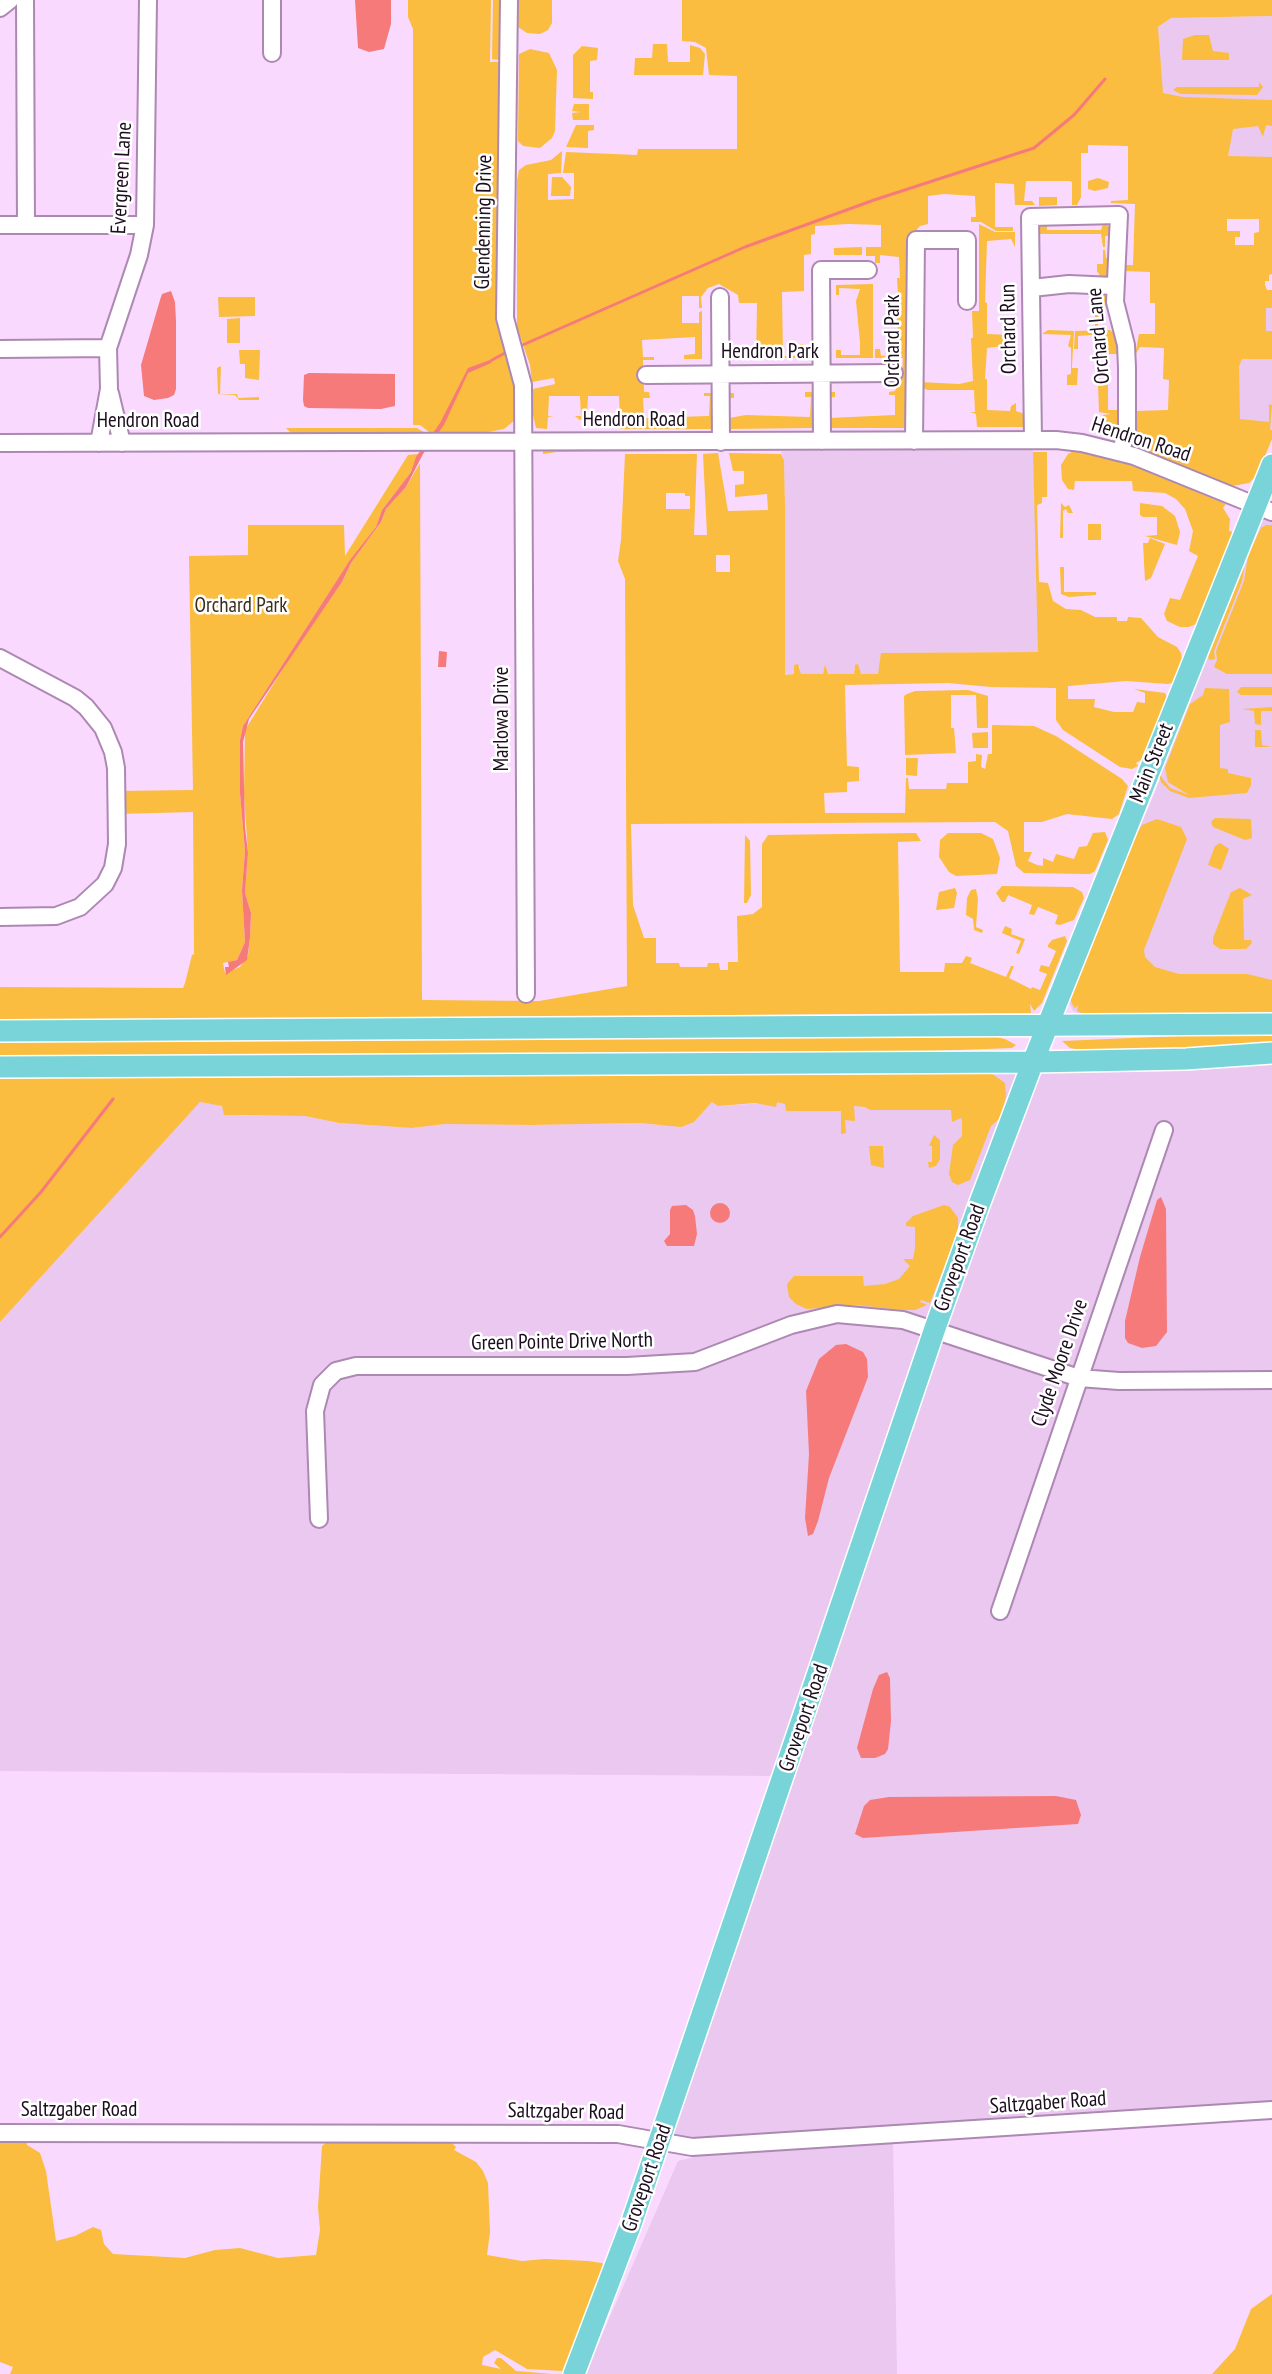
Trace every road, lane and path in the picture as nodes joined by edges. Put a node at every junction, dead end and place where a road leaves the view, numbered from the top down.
1 (10, 0) edge
2 (25, 0) edge
3 (148, 0) edge
4 (272, 0) edge
5 (509, 0) edge
6 (0, 8) edge
7 (272, 53) dead end
8 (1119, 215) joint
9 (0, 225) edge
10 (26, 225) junction
11 (145, 225) junction
12 (868, 270) dead end
13 (1114, 286) junction
14 (1032, 288) junction
15 (720, 297) dead end
16 (968, 301) dead end
17 (108, 348) junction
18 (0, 349) edge
19 (894, 373) dead end
20 (720, 374) junction
21 (821, 374) junction
22 (646, 375) dead end
23 (109, 389) junction
24 (1033, 440) junction
25 (822, 441) junction
26 (914, 441) junction
27 (721, 442) junction
28 (0, 443) edge
29 (99, 443) junction
30 (122, 443) junction
31 (524, 443) junction
32 (1120, 452) junction
33 (1272, 465) edge
34 (1264, 509) edge
35 (0, 658) edge
36 (0, 917) edge
37 (526, 994) dead end
38 (1272, 1024) edge
39 (1048, 1027) junction
40 (0, 1031) edge
41 (1272, 1053) edge
42 (1033, 1062) junction
43 (0, 1067) edge
44 (1164, 1130) dead end
45 (934, 1331) junction
46 (1079, 1378) junction
47 (1272, 1380) edge
48 (319, 1519) dead end
49 (1000, 1611) dead end
50 (1272, 2110) edge
51 (0, 2133) edge
52 (660, 2143) junction
53 (574, 2374) edge

1 - 6 street
2 - 10 street
3 - 11 street, Evergreen Lane
4 - 7 street
5 - 31 street, Glendenning Drive
8 - 13 street, Orchard Lane
8 - 14 street, Orchard Run
9 - 10 street
10 - 11 street
11 - 17 street, Evergreen Lane
12 - 21 street
13 - 14 street
13 - 32 street, Orchard Lane
14 - 24 street, Orchard Run
15 - 20 street
16 - 26 street, Orchard Park
17 - 18 street
17 - 23 street, Evergreen Lane
19 - 21 street, Hendron Park
20 - 21 street, Hendron Park
20 - 22 street, Hendron Park
20 - 27 street
21 - 25 street
23 - 29 street, Evergreen Lane
23 - 30 street, Evergreen Lane
24 - 26 street, Hendron Road
24 - 32 street, Hendron Road
25 - 26 street, Hendron Road
25 - 27 street, Hendron Road
27 - 31 street, Hendron Road
28 - 29 street, Hendron Road
29 - 30 street, Hendron Road
30 - 31 street, Hendron Road
31 - 37 street, Marlowa Drive
32 - 34 street, Hendron Road
33 - 34 main road, Main Street
34 - 39 main road, Main Street
35 - 36 street
38 - 39 main road
39 - 40 main road
39 - 42 main road, Main Street
41 - 42 main road
42 - 43 main road
42 - 45 main road, Groveport Road
44 - 46 street, Clyde Moore Drive
45 - 46 street, Green Pointe Drive North
45 - 48 street, Green Pointe Drive North
45 - 52 main road, Groveport Road
46 - 47 street, Green Pointe Drive North
46 - 49 street, Clyde Moore Drive
50 - 52 street, Saltzgaber Road
51 - 52 street, Saltzgaber Road
52 - 53 main road, Groveport Road

